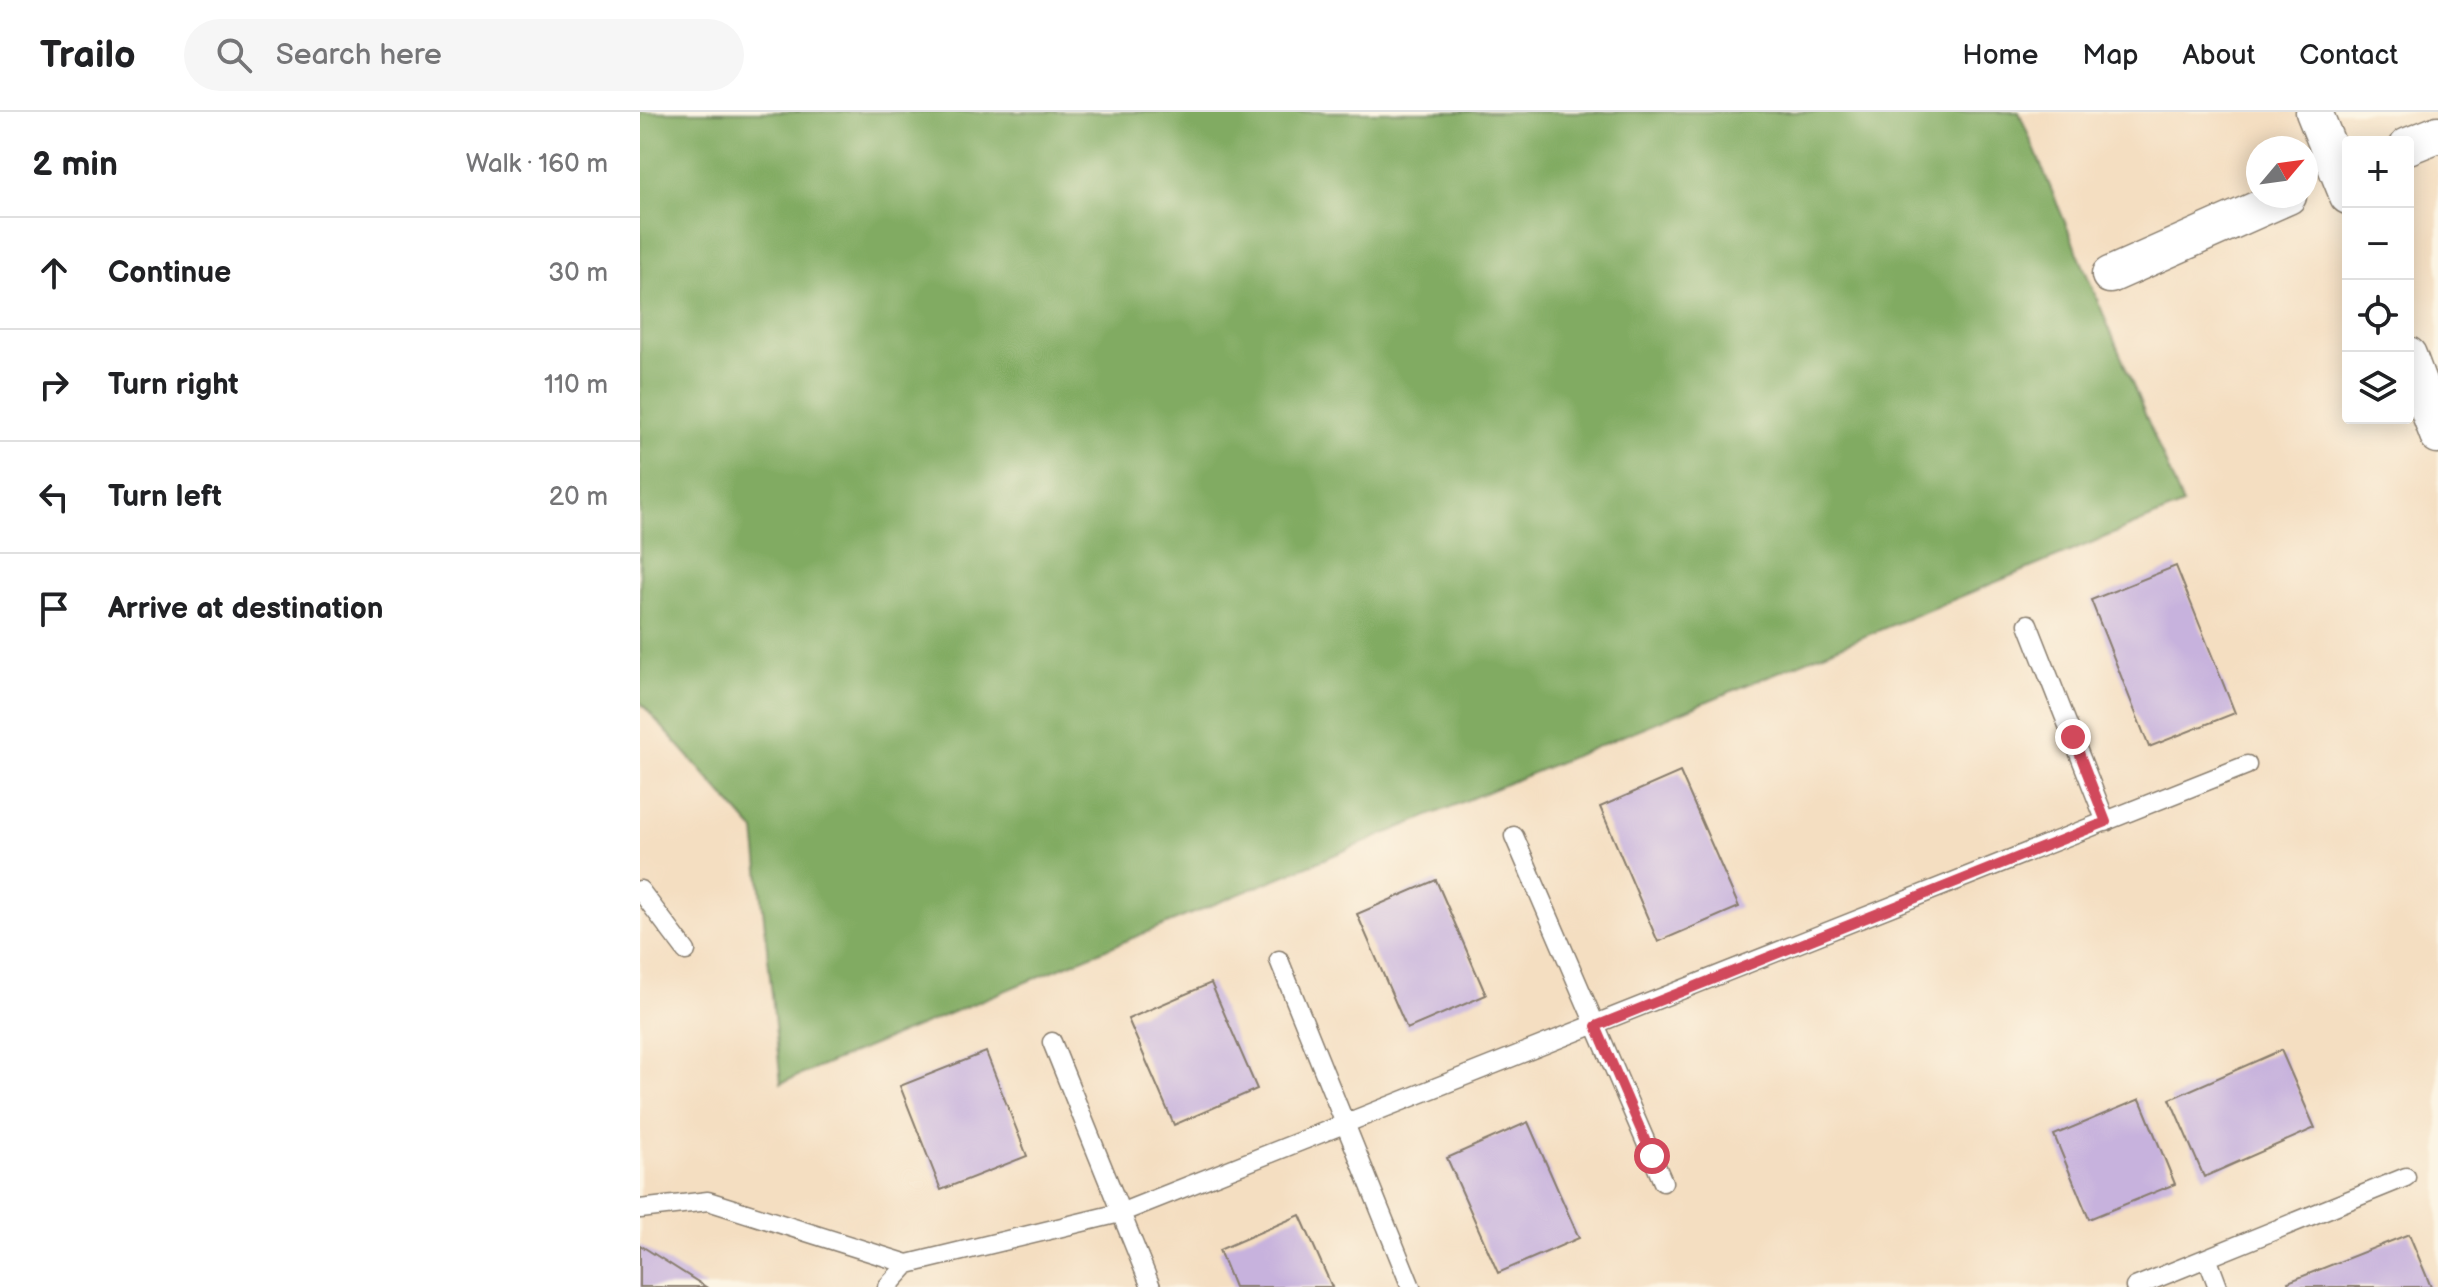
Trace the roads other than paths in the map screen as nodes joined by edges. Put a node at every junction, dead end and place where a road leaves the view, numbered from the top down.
1 (2314, 112) edge
2 (2438, 134) edge
3 (2414, 144) edge
4 (2342, 173) edge
5 (2342, 181) edge
6 (2318, 186) edge
7 (2261, 208) edge
8 (2110, 275) dead end
9 (2414, 371) edge
10 (2438, 435) edge
11 (2028, 624) dead end
12 (2247, 765) dead end
13 (2106, 822) junction
14 (1514, 836) dead end
15 (640, 890) edge
16 (686, 951) dead end
17 (1279, 960) dead end
18 (1596, 1026) junction
19 (1052, 1042) dead end
20 (1346, 1125) junction
21 (2406, 1177) dead end
22 (1663, 1182) dead end
23 (640, 1209) edge
24 (1120, 1213) junction
25 (2208, 1260) junction
26 (908, 1264) junction
27 (887, 1287) edge
28 (1151, 1287) edge
29 (1411, 1287) edge
30 (2135, 1287) edge
31 (2218, 1287) edge

1 - 4 street
2 - 3 street
5 - 6 street
7 - 8 street
9 - 10 street
11 - 13 lane
12 - 13 lane
13 - 18 lane
14 - 18 lane
15 - 16 lane
17 - 20 lane
18 - 20 lane
18 - 22 lane
19 - 24 lane
20 - 24 lane
20 - 29 lane
21 - 25 lane
23 - 26 lane
24 - 26 lane
24 - 28 lane
25 - 30 lane
25 - 31 lane
26 - 27 lane

